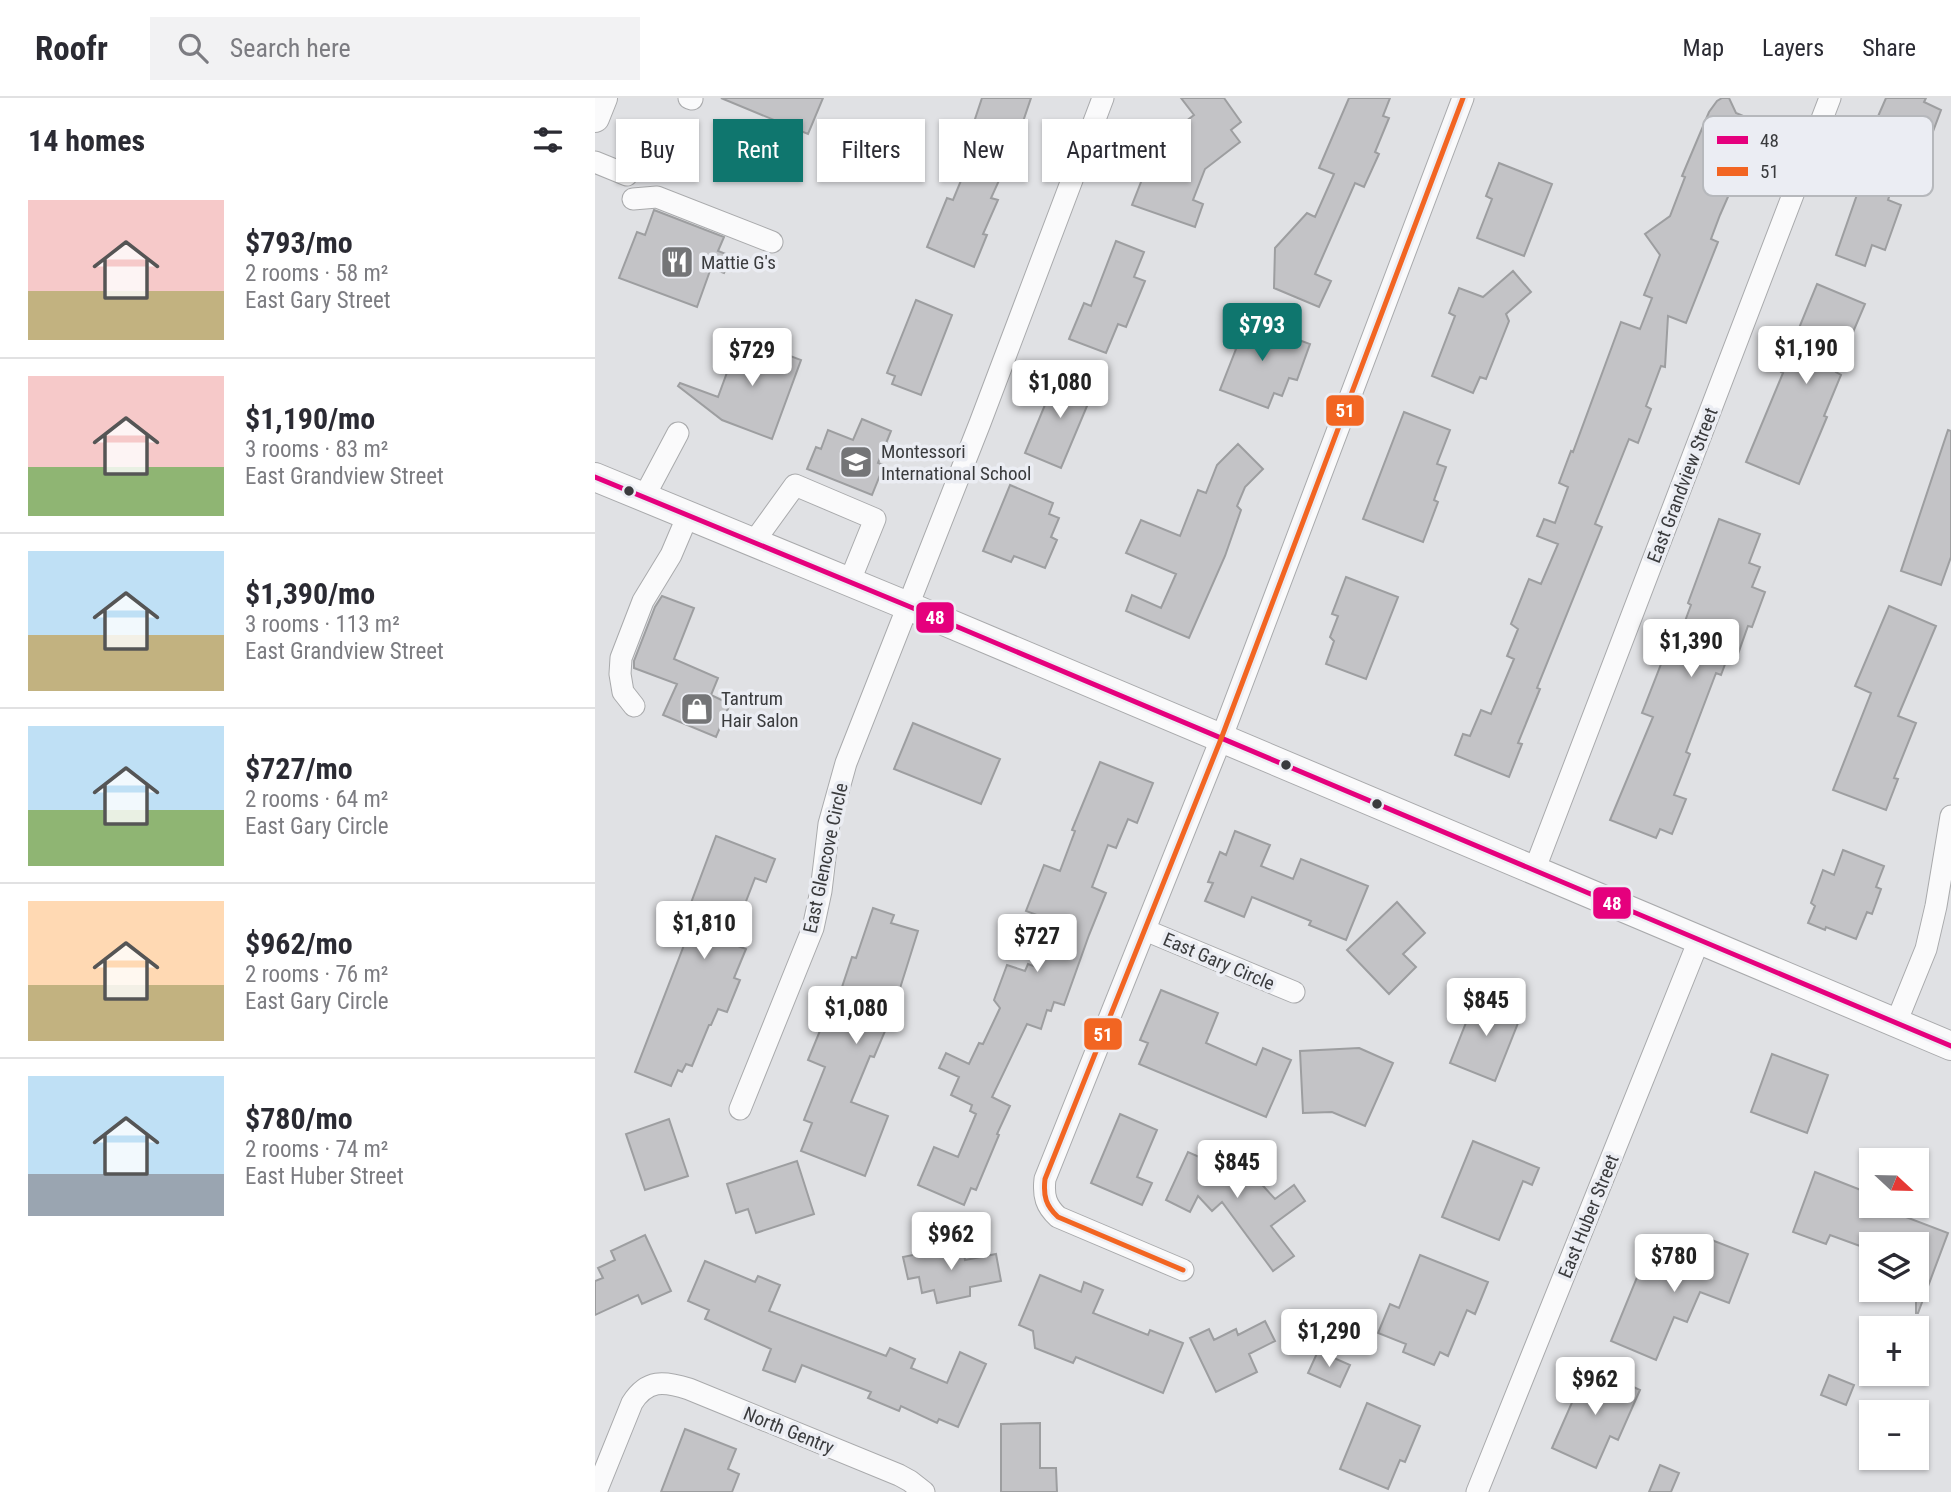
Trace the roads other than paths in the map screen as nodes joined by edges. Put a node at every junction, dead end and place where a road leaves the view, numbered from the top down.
1 (603, 98) edge
2 (1103, 98) edge
3 (1463, 98) edge
4 (1830, 98) edge
5 (1823, 116) edge
6 (595, 118) edge
7 (595, 162) edge
8 (616, 171) edge
9 (1792, 196) edge
10 (633, 199) dead end
11 (772, 242) dead end
12 (678, 433) dead end
13 (597, 484) edge
14 (644, 497) junction
15 (688, 515) junction
16 (753, 543) junction
17 (849, 583) junction
18 (908, 606) junction
19 (634, 706) dead end
20 (1221, 739) junction
21 (1951, 816) edge
22 (1534, 871) junction
23 (1145, 930) junction
24 (1699, 940) junction
25 (1294, 992) dead end
26 (1896, 1023) junction
27 (1951, 1046) edge
28 (740, 1109) dead end
29 (1183, 1270) dead end
30 (596, 1492) edge
31 (924, 1492) edge
32 (1477, 1492) edge

1 - 6 main road
2 - 18 street, East Glencove Circle
3 - 20 street, East Gary Circle
4 - 5 street, East Grandview Street
7 - 8 street
9 - 22 street, East Grandview Street
10 - 11 street
12 - 14 street
13 - 14 main road
14 - 15 main road
15 - 16 main road
15 - 19 street
16 - 17 main road
16 - 17 street
17 - 18 main road
18 - 20 main road
18 - 28 street, East Glencove Circle
20 - 22 main road
20 - 23 street, East Gary Circle
21 - 26 street
22 - 24 main road
23 - 25 street, East Gary Circle
23 - 29 street, East Gary Circle
24 - 26 main road
24 - 32 street, East Huber Street
26 - 27 main road
30 - 31 street, North Gentry

